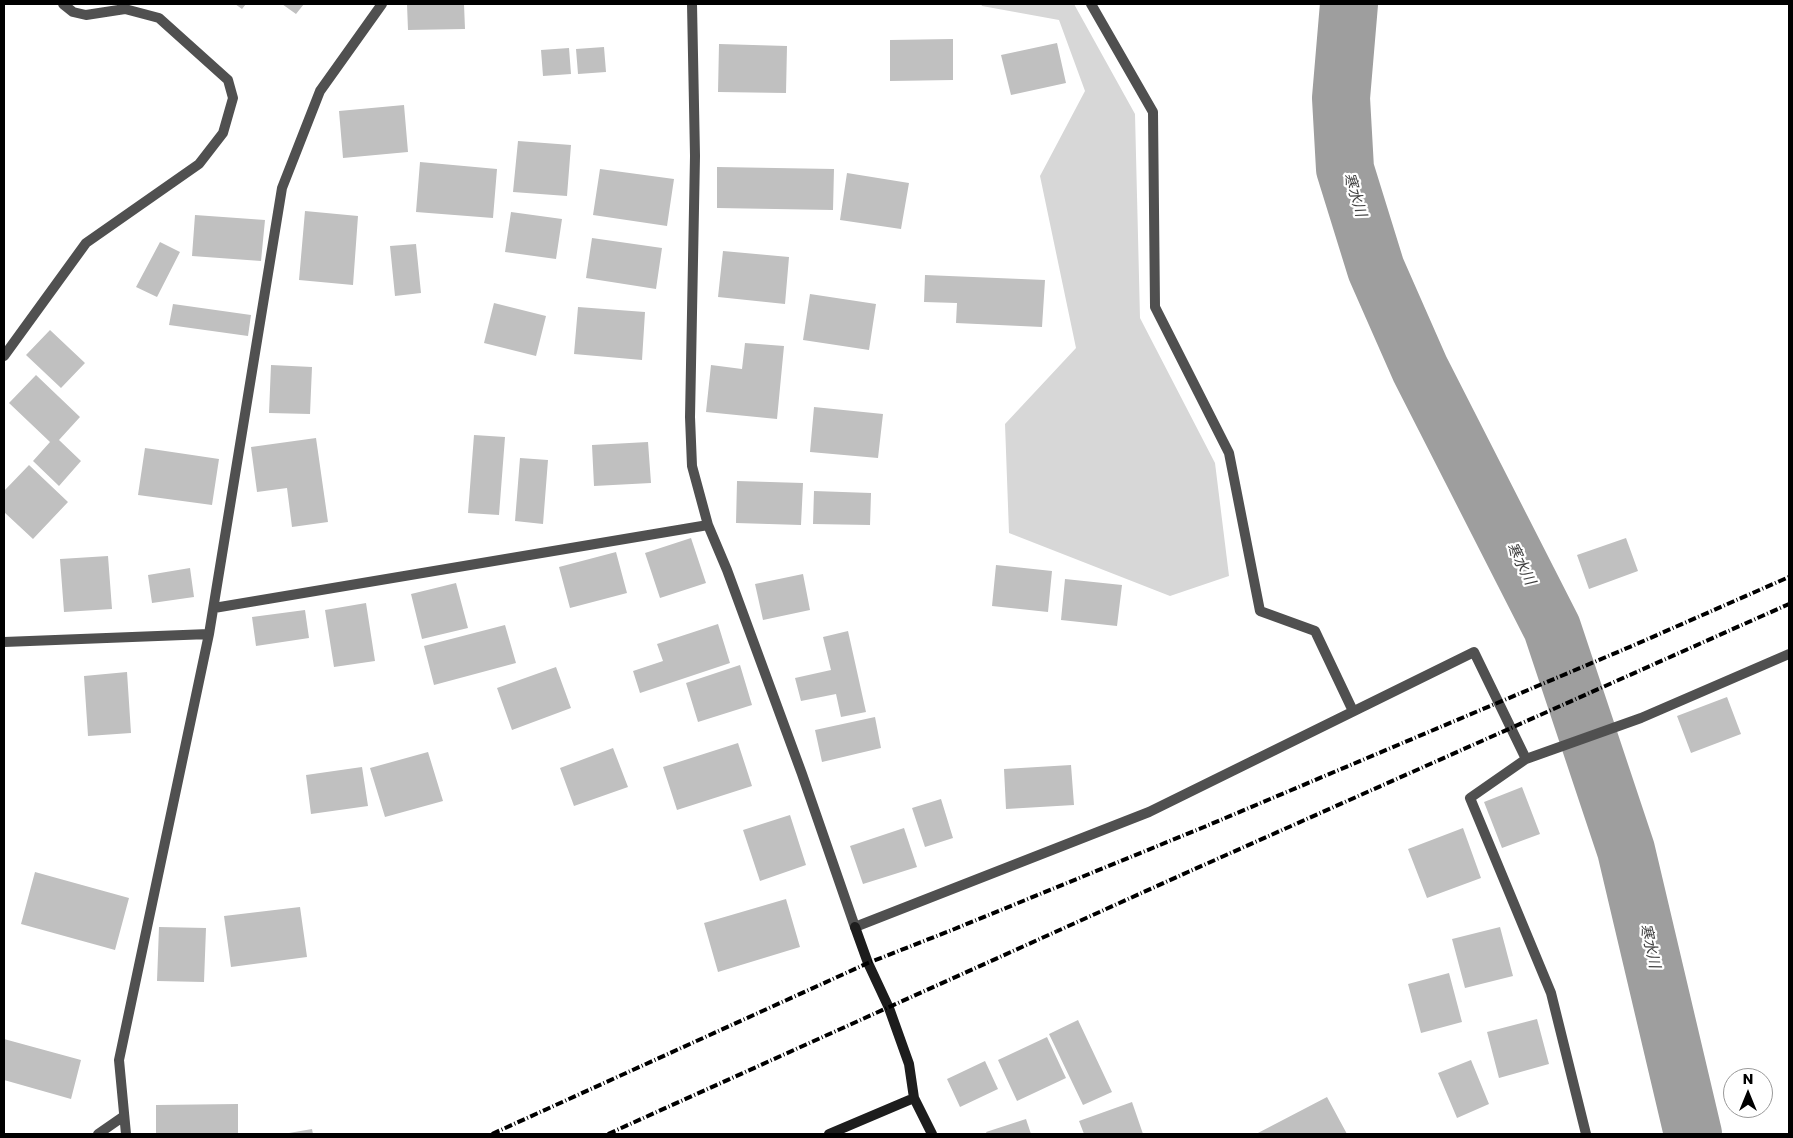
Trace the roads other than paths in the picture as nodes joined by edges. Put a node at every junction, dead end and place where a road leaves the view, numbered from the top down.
1 (64, 4) edge
2 (382, 4) edge
3 (692, 4) edge
4 (1090, 4) edge
5 (4, 356) edge
6 (708, 525) junction
7 (214, 608) junction
8 (209, 634) junction
9 (4, 642) edge
10 (1789, 654) edge
11 (1353, 712) junction
12 (1526, 760) junction
13 (855, 927) junction
14 (914, 1098) junction
15 (124, 1116) junction
16 (98, 1134) edge
17 (126, 1134) edge
18 (829, 1134) edge
19 (932, 1134) edge
20 (1586, 1134) edge

1 - 5 street
2 - 7 street
3 - 6 street
4 - 11 street
6 - 7 street
6 - 13 street
7 - 8 street
8 - 9 street
8 - 15 street
10 - 12 street
11 - 12 street
11 - 13 street
12 - 20 street
13 - 14 street
14 - 18 street
14 - 19 street
15 - 16 street
15 - 17 street

